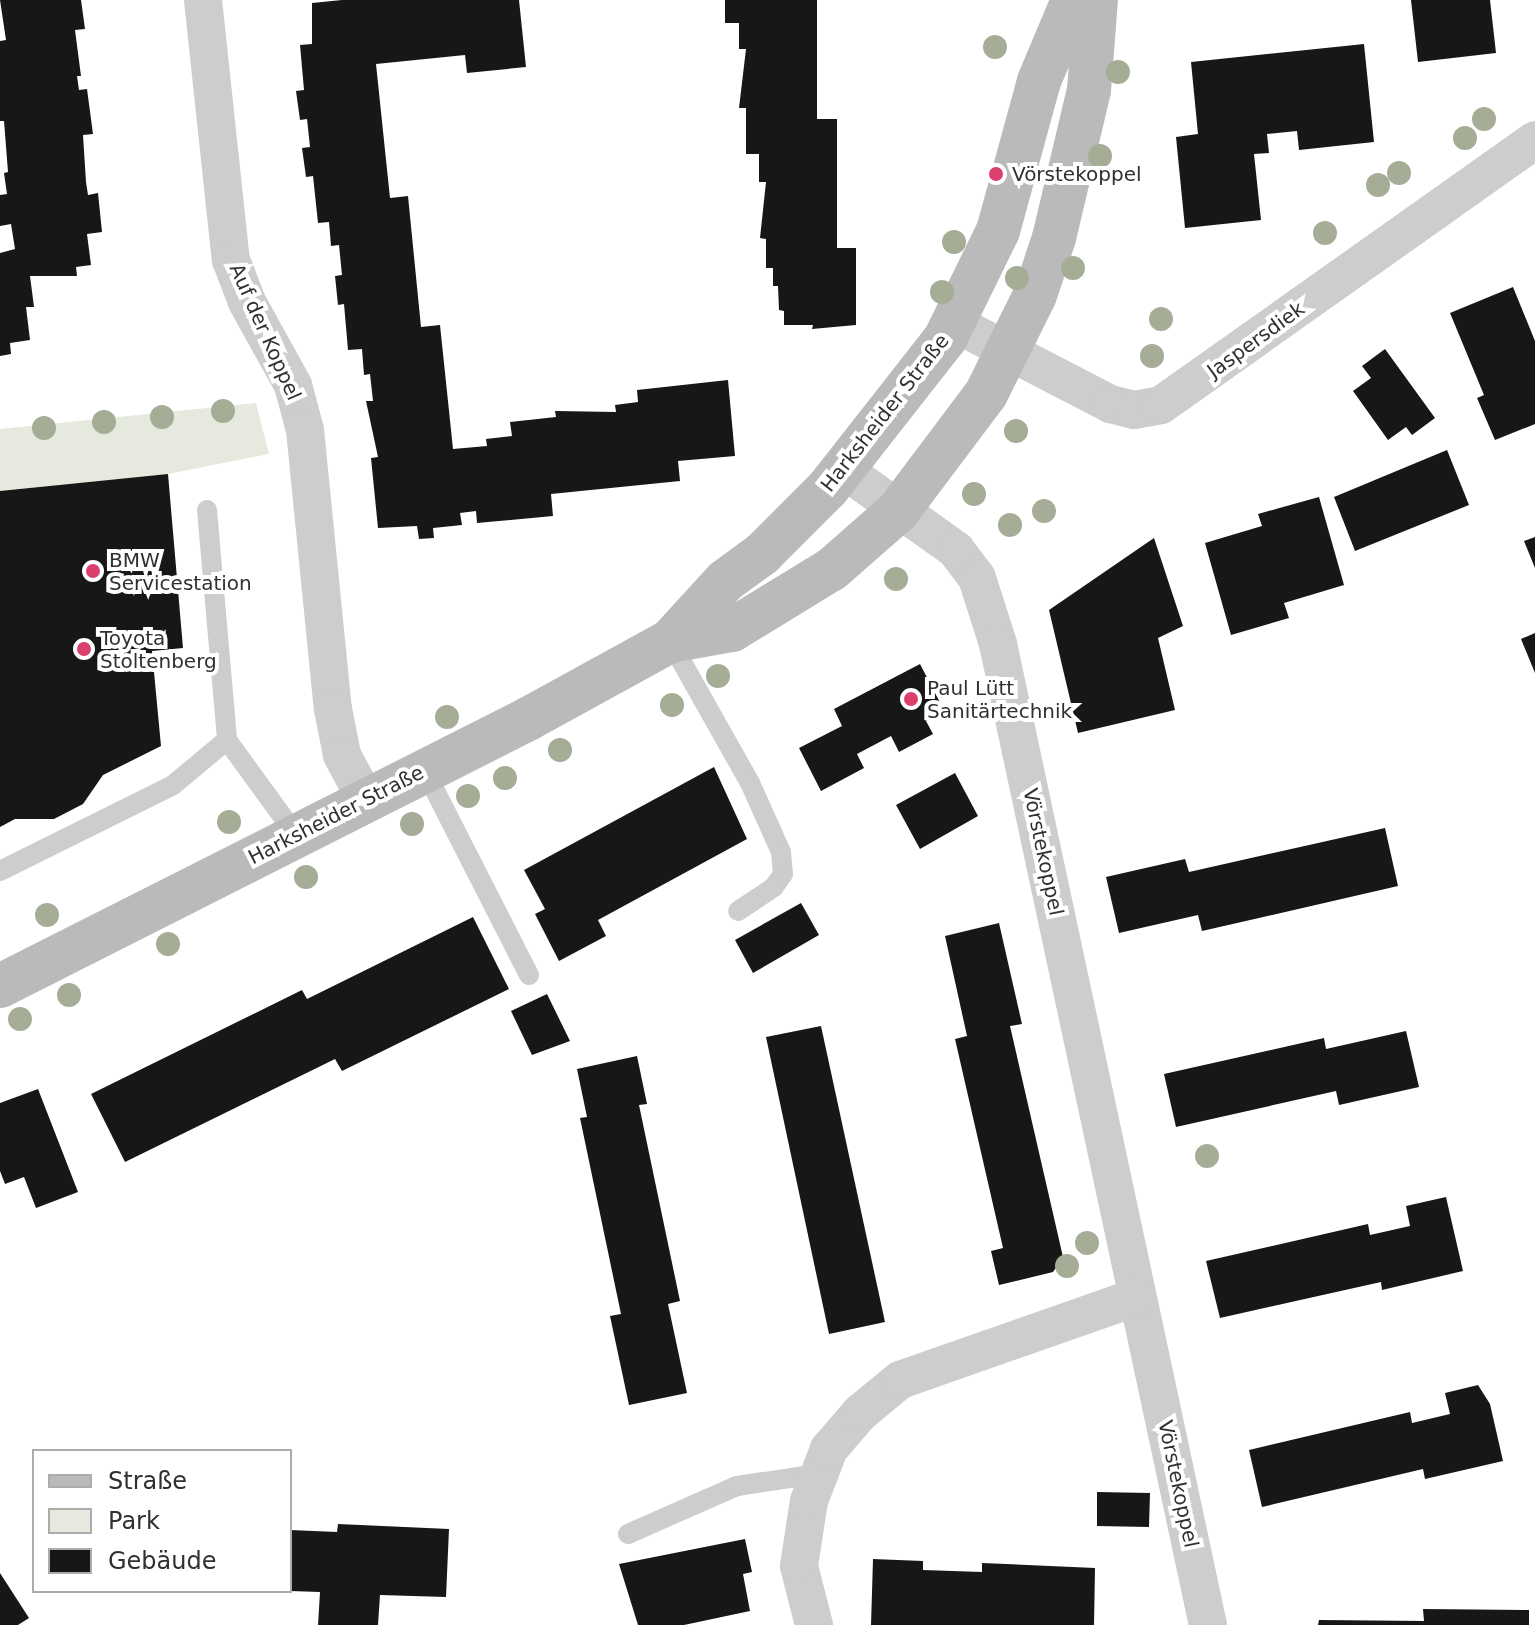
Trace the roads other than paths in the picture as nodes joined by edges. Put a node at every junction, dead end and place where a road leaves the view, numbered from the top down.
1 (203, 0) edge
2 (1073, 0) edge
3 (1096, 0) edge
4 (1529, 155) edge
5 (954, 323) junction
6 (1006, 355) junction
7 (844, 470) junction
8 (207, 510) dead end
9 (898, 511) junction
10 (670, 641) junction
11 (227, 740) junction
12 (425, 771) junction
13 (366, 800) junction
14 (296, 835) junction
15 (0, 871) edge
16 (738, 911) dead end
17 (529, 975) dead end
18 (0, 986) edge
19 (1137, 1297) junction
20 (817, 1474) junction
21 (628, 1534) dead end
22 (814, 1625) edge
23 (1208, 1625) edge

1 - 13 street, Auf der Koppel
2 - 5 main road, Harksheider Straße
3 - 6 main road, Harksheider Straße
4 - 6 street, Jaspersdiek
5 - 6 street, Jaspersdiek
5 - 7 main road, Harksheider Straße
6 - 9 main road, Harksheider Straße
7 - 9 street, Vörstekoppel
7 - 10 main road, Harksheider Straße
8 - 11 lane
9 - 10 main road, Harksheider Straße
9 - 19 street, Vörstekoppel
10 - 12 main road, Harksheider Straße
10 - 16 lane
11 - 14 lane
11 - 15 lane
12 - 13 main road, Harksheider Straße
12 - 17 lane
13 - 14 main road, Harksheider Straße
14 - 18 main road, Harksheider Straße
19 - 20 street
19 - 23 street, Vörstekoppel
20 - 21 lane
20 - 22 street

